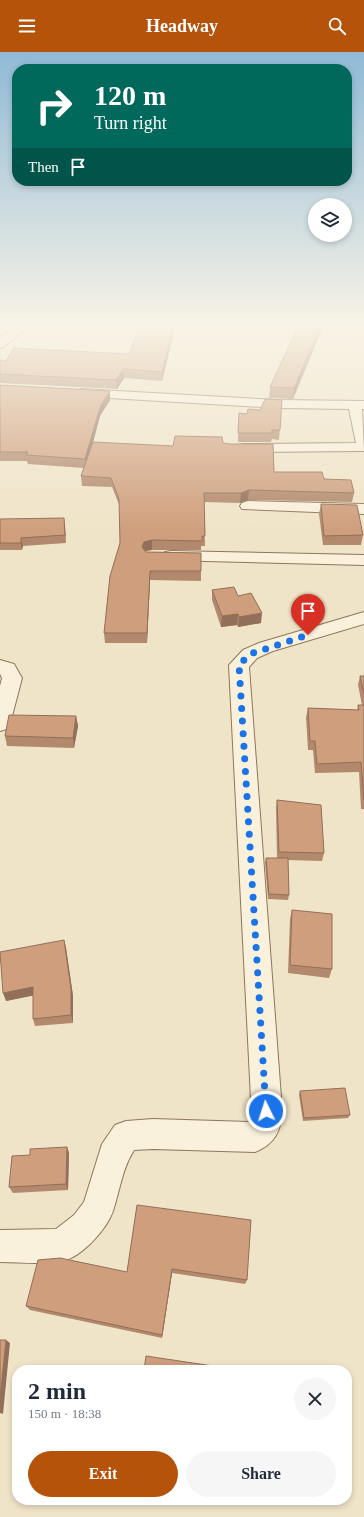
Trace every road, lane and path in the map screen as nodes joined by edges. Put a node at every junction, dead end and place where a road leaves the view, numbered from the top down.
1 (74, 392) edge
2 (359, 406) edge
3 (364, 446) edge
4 (229, 448) edge
5 (248, 506) dead end
6 (364, 509) edge
7 (152, 556) edge
8 (364, 560) edge
9 (364, 618) edge
10 (0, 667) edge
11 (0, 724) edge
12 (0, 1246) edge

1 - 2 street
2 - 3 street
3 - 4 street
5 - 6 street
7 - 8 street
9 - 12 street
10 - 11 street

